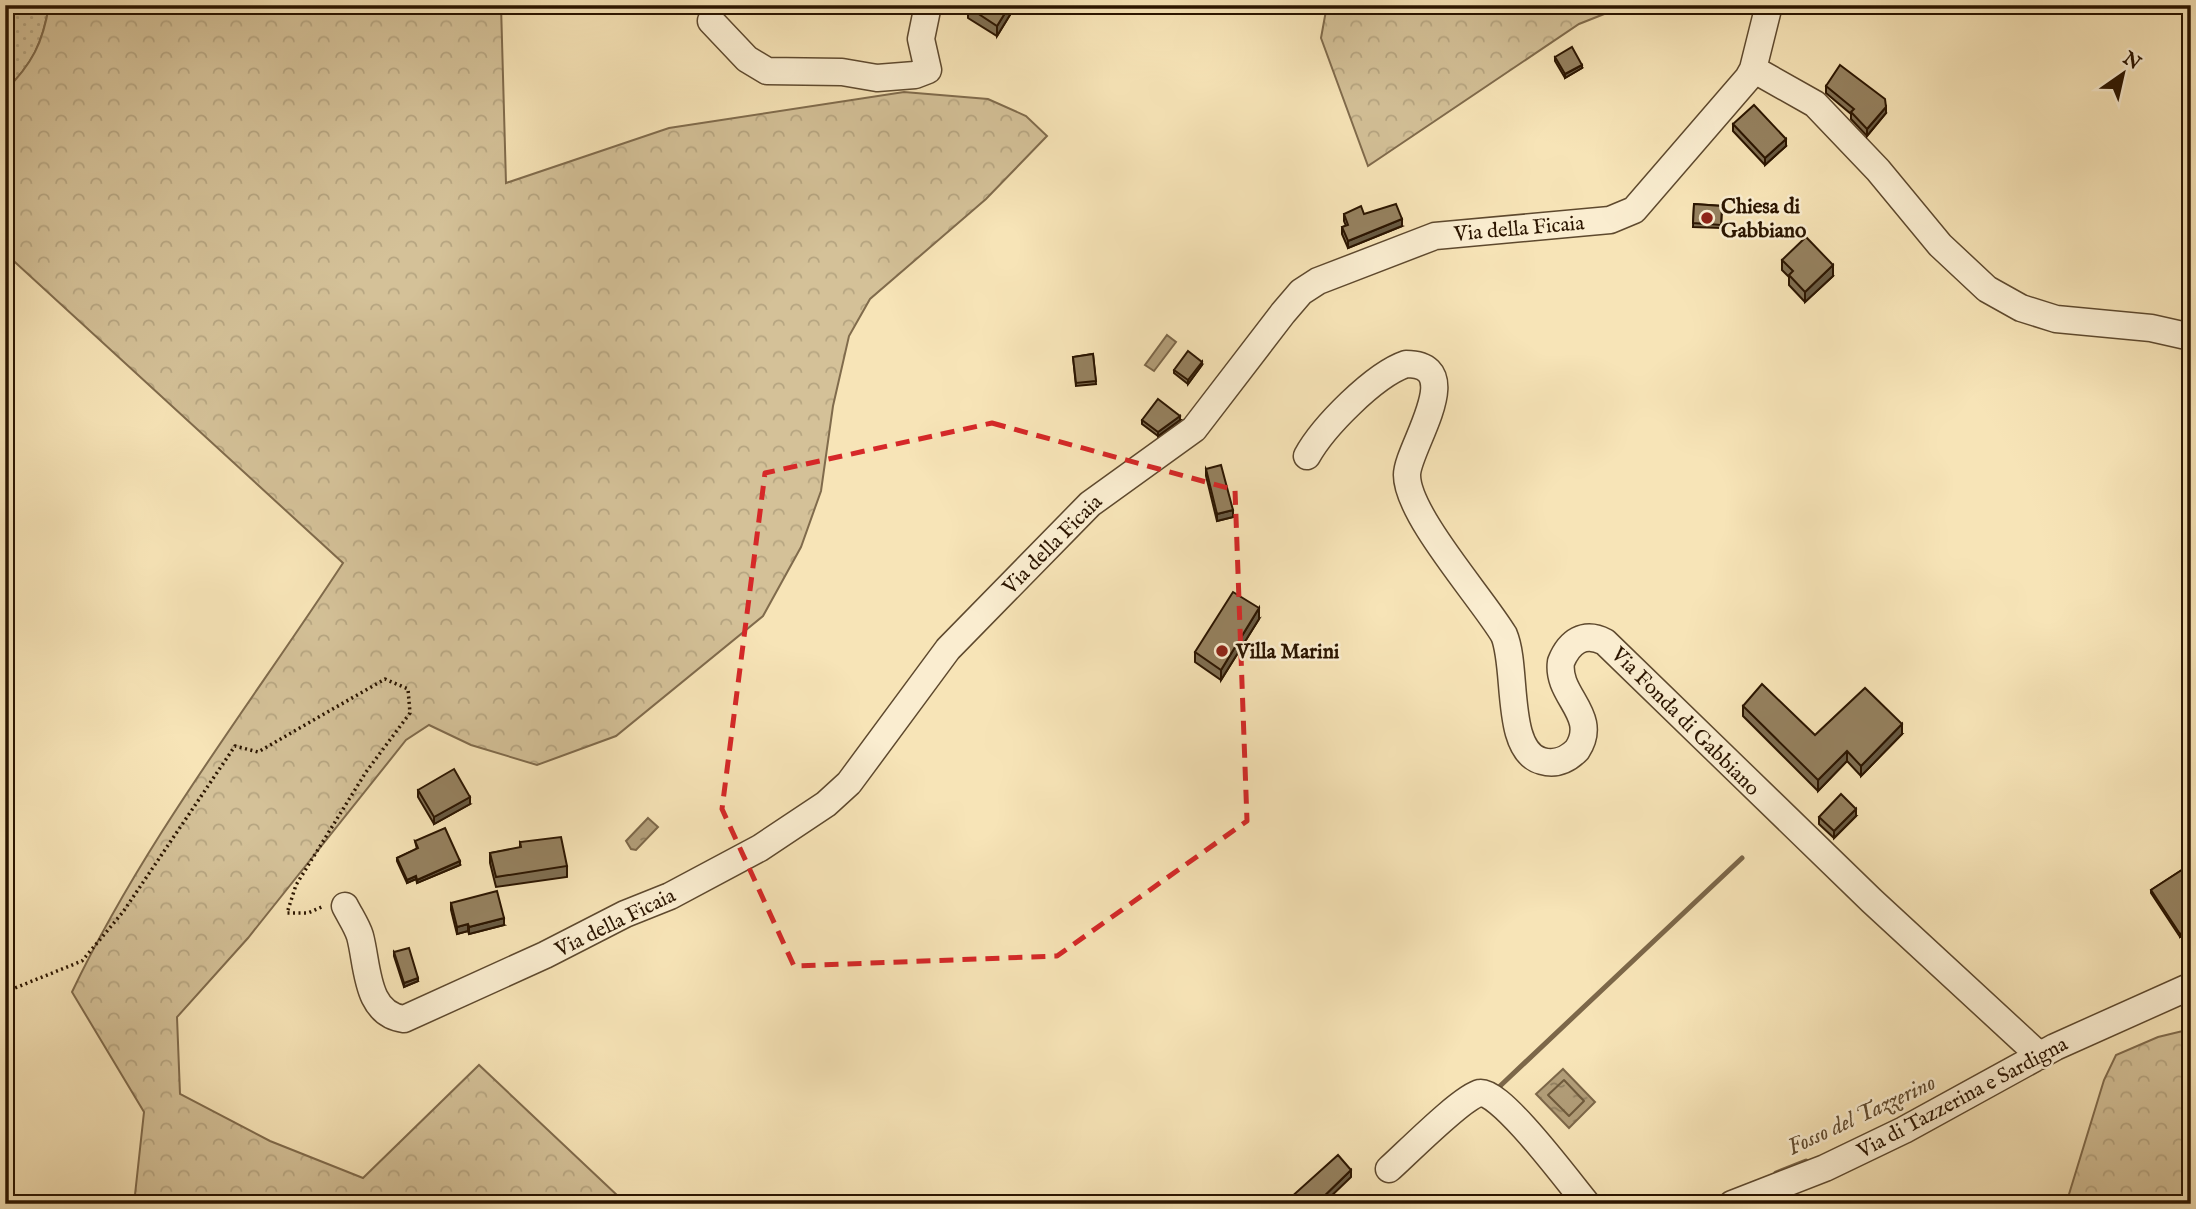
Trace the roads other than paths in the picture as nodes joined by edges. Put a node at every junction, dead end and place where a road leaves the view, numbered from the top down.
1 (928, 5) edge
2 (1769, 5) edge
3 (711, 21) dead end
4 (1753, 69) junction
5 (2191, 337) edge
6 (1307, 456) dead end
7 (345, 906) road end
8 (2191, 986) edge
9 (2040, 1056) junction
10 (1389, 1169) dead end
11 (1587, 1204) edge
12 (1732, 1204) edge

1 - 3 street
2 - 4 street, Via della Ficaia
4 - 5 street
4 - 7 street, Via della Ficaia
6 - 9 street, Via Fonda di Gabbiano
8 - 9 street, Via di Tazzerina e Sardigna
9 - 12 street, Via di Tazzerina e Sardigna
10 - 11 street

